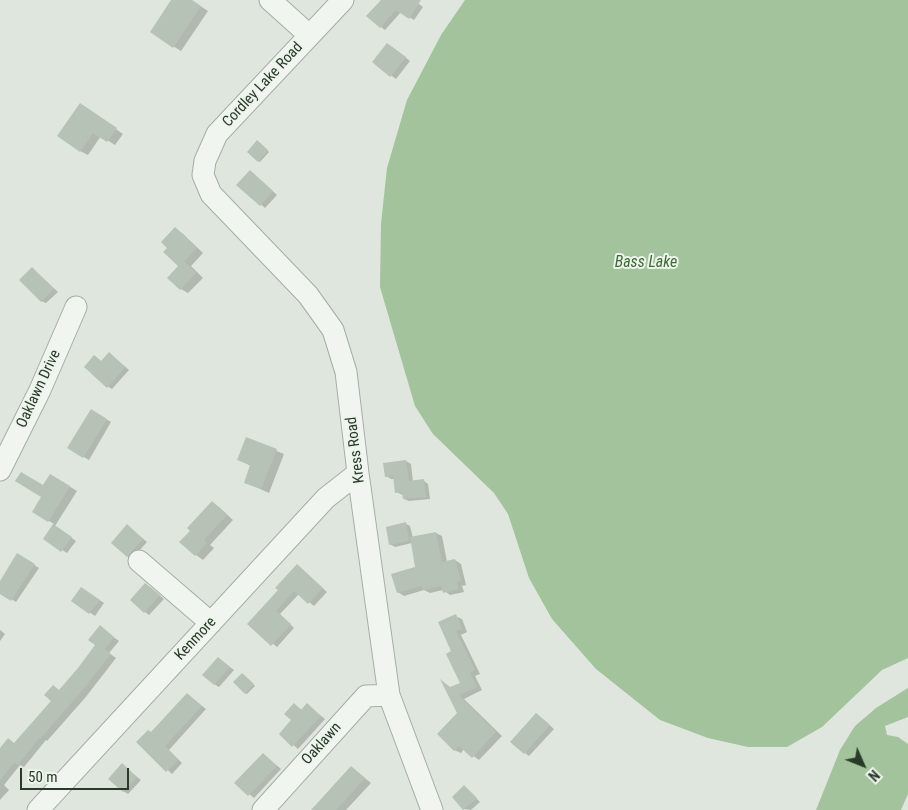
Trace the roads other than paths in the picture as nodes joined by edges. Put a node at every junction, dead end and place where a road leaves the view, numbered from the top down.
1 (270, 0) edge
2 (343, 0) edge
3 (310, 35) junction
4 (217, 134) joint
5 (76, 307) dead end
6 (0, 470) edge
7 (358, 473) junction
8 (139, 561) dead end
9 (211, 623) junction
10 (389, 695) junction
11 (38, 810) edge
12 (264, 810) edge
13 (432, 810) edge

1 - 3 street, Cordley Lake Road
2 - 3 street, Cordley Lake Road
3 - 4 street, Cordley Lake Road
4 - 7 street, Kress Road
5 - 6 street, Oaklawn Drive
7 - 9 street, Kenmore
7 - 10 street, Kress Road
8 - 9 street
9 - 11 street, Kenmore
10 - 12 street, Oaklawn
10 - 13 street, Kress Road

